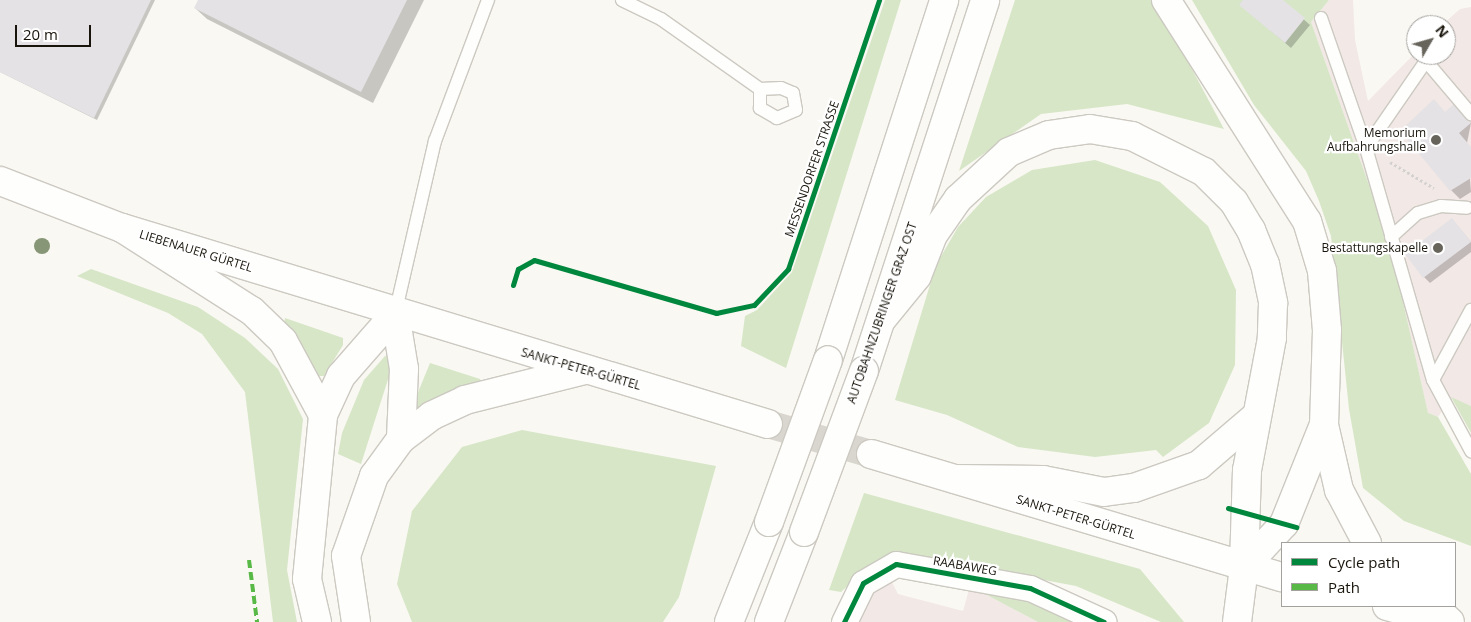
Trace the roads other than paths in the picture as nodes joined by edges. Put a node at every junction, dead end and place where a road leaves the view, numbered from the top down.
1 (488, 0) edge
2 (622, 0) edge
3 (944, 0) edge
4 (985, 0) edge
5 (1166, 0) edge
6 (1321, 18) dead end
7 (760, 89) dead end
8 (1471, 114) edge
9 (1366, 148) junction
10 (0, 181) edge
11 (1470, 208) edge
12 (122, 228) junction
13 (1391, 237) junction
14 (1471, 310) edge
15 (395, 314) junction
16 (882, 319) junction
17 (584, 370) junction
18 (1433, 380) junction
19 (323, 415) junction
20 (1255, 417) junction
21 (768, 424) tunnel mouth
22 (1324, 425) junction
23 (401, 439) junction
24 (1471, 451) edge
25 (870, 454) tunnel mouth
26 (955, 479) junction
27 (1366, 542) edge
28 (1244, 567) junction
29 (1281, 577) edge
30 (746, 578) junction
31 (1391, 607) edge
32 (1433, 607) edge
33 (317, 622) edge
34 (356, 622) edge
35 (715, 622) edge
36 (729, 622) edge
37 (769, 622) edge
38 (844, 622) edge
39 (1104, 622) edge
40 (1238, 622) edge
41 (1445, 622) edge
42 (1450, 622) edge

1 - 15 lane
2 - 7 lane
3 - 30 main road, bridge
4 - 16 main road, AUTOBAHNZUBRINGER GRAZ OST
5 - 22 main road
6 - 9 lane
8 - 9 lane
9 - 13 lane
10 - 12 main road, LIEBENAUER GÜRTEL
11 - 13 lane
12 - 15 main road, LIEBENAUER GÜRTEL
12 - 19 main road
13 - 18 lane
14 - 18 lane
15 - 17 main road, SANKT-PETER-GÜRTEL
15 - 19 main road
15 - 23 main road
16 - 20 main road
16 - 37 main road, AUTOBAHNZUBRINGER GRAZ OST, bridge
17 - 21 main road, SANKT-PETER-GÜRTEL
17 - 23 main road
18 - 24 lane
19 - 33 main road
20 - 26 main road
20 - 28 main road
22 - 27 main road
22 - 28 main road
23 - 34 main road
25 - 26 main road, SANKT-PETER-GÜRTEL
26 - 28 main road, SANKT-PETER-GÜRTEL
28 - 29 main road, SANKT-PETER-GÜRTEL
28 - 40 main road
30 - 35 main road
30 - 36 main road
31 - 41 main road
32 - 42 main road
38 - 39 street, RAABAWEG

